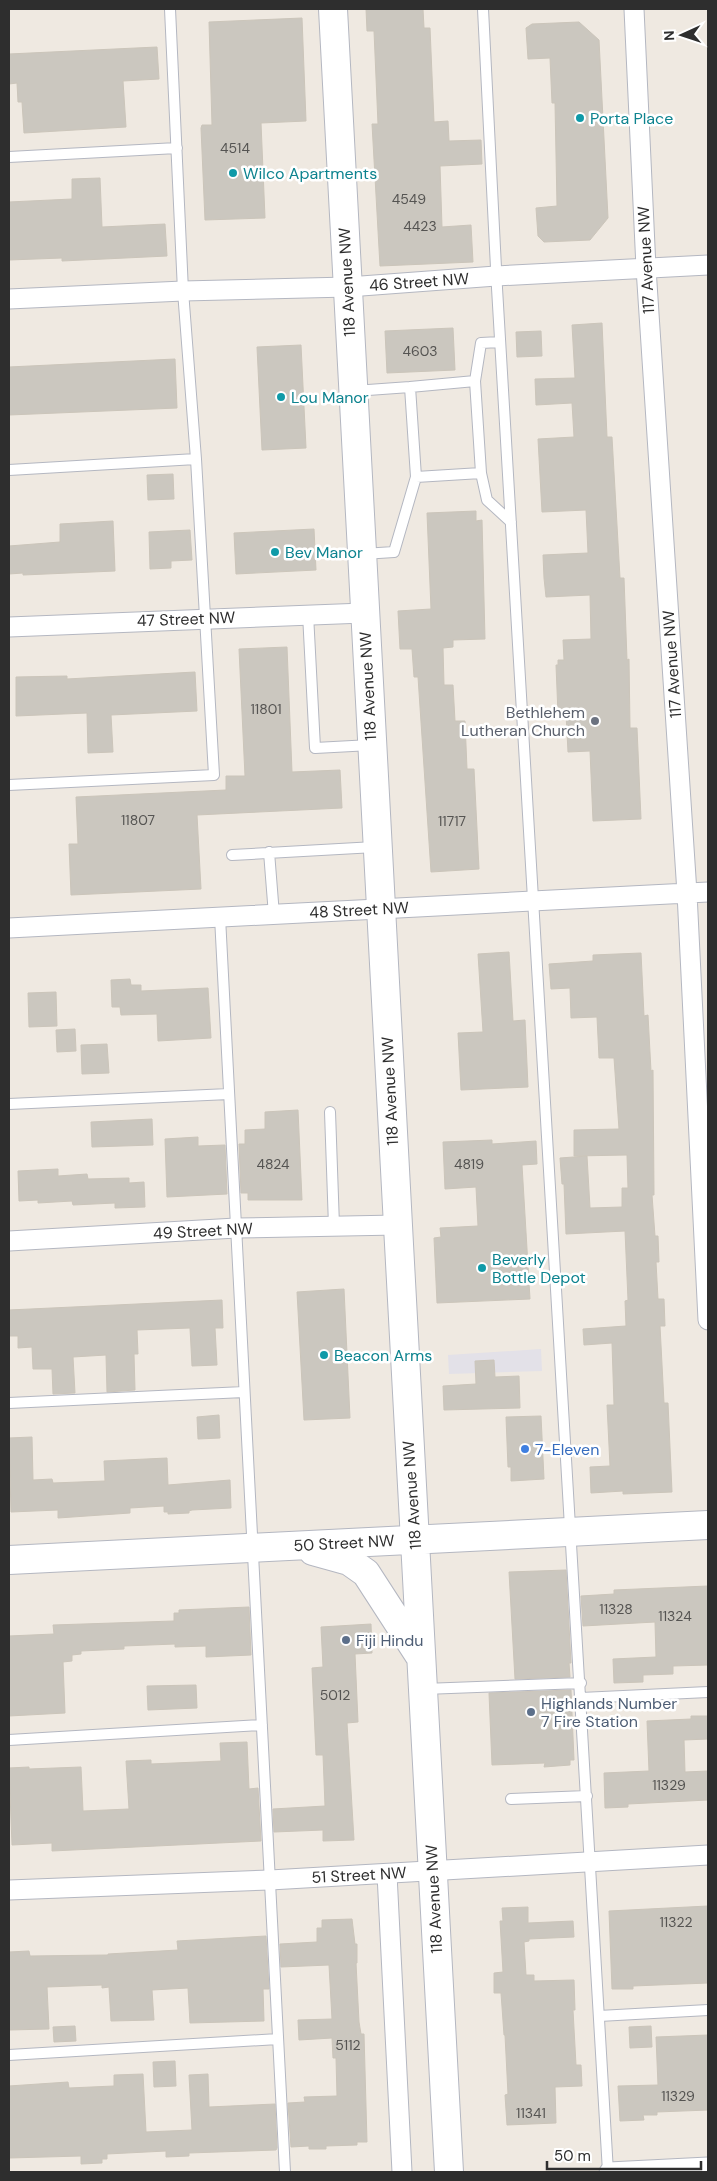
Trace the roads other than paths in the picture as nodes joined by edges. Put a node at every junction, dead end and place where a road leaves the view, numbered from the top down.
1 (170, 9) edge
2 (332, 9) edge
3 (483, 9) edge
4 (634, 9) edge
5 (177, 148) junction
6 (9, 157) edge
7 (708, 265) edge
8 (646, 268) junction
9 (496, 276) junction
10 (348, 287) junction
11 (183, 290) junction
12 (9, 299) edge
13 (500, 342) junction
14 (475, 382) junction
15 (410, 387) junction
16 (353, 391) junction
17 (196, 459) junction
18 (9, 470) edge
19 (481, 473) junction
20 (416, 476) junction
21 (511, 522) junction
22 (362, 554) junction
23 (364, 613) junction
24 (308, 614) junction
25 (206, 618) junction
26 (9, 627) edge
27 (372, 745) junction
28 (9, 785) edge
29 (378, 846) junction
30 (269, 852) junction
31 (232, 854) dead end
32 (708, 892) edge
33 (687, 893) junction
34 (533, 901) junction
35 (380, 909) junction
36 (274, 915) junction
37 (220, 917) junction
38 (9, 928) edge
39 (229, 1094) junction
40 (9, 1104) edge
41 (330, 1112) dead end
42 (397, 1225) junction
43 (334, 1226) junction
44 (236, 1228) junction
45 (9, 1241) edge
46 (708, 1320) edge
47 (244, 1392) junction
48 (9, 1403) edge
49 (708, 1525) edge
50 (572, 1533) junction
51 (415, 1539) junction
52 (293, 1546) junction
53 (252, 1548) junction
54 (9, 1560) edge
55 (422, 1660) junction
56 (580, 1683) junction
57 (424, 1689) junction
58 (708, 1692) edge
59 (581, 1698) junction
60 (262, 1725) junction
61 (9, 1740) edge
62 (587, 1796) junction
63 (511, 1799) dead end
64 (708, 1855) edge
65 (590, 1861) junction
66 (433, 1871) junction
67 (387, 1874) junction
68 (270, 1880) junction
69 (9, 1890) edge
70 (708, 2010) edge
71 (599, 2016) junction
72 (278, 2039) junction
73 (9, 2055) edge
74 (708, 2167) edge
75 (285, 2172) edge
76 (402, 2172) edge
77 (449, 2172) edge
78 (608, 2172) edge

1 - 5 lane
2 - 10 main road, 118 Avenue NW
3 - 9 lane
4 - 8 street, 117 Avenue NW
5 - 6 lane
5 - 11 lane
7 - 8 street, 46 Street NW
8 - 9 street, 46 Street NW
8 - 33 street, 117 Avenue NW
9 - 10 street, 46 Street NW
9 - 13 lane
10 - 11 street, 46 Street NW
10 - 16 main road, 118 Avenue NW
11 - 12 street, 46 Street NW
11 - 17 lane
13 - 14 lane
13 - 21 lane
14 - 15 lane
14 - 19 lane
15 - 16 lane
15 - 20 lane
16 - 22 main road, 118 Avenue NW
17 - 18 lane
17 - 25 lane
19 - 20 lane
19 - 21 lane
20 - 22 lane
21 - 34 lane
22 - 23 main road, 118 Avenue NW
23 - 24 street, 47 Street NW
23 - 27 main road, 118 Avenue NW
24 - 25 street, 47 Street NW
24 - 27 lane
25 - 26 street, 47 Street NW
25 - 28 lane
27 - 29 main road, 118 Avenue NW
29 - 30 lane
29 - 35 main road, 118 Avenue NW
30 - 31 lane
30 - 36 lane
32 - 33 street, 48 Street NW
33 - 34 street, 48 Street NW
33 - 46 street, 117 Avenue NW
34 - 35 street, 48 Street NW
34 - 50 lane
35 - 36 street, 48 Street NW
35 - 42 main road, 118 Avenue NW
36 - 37 street, 48 Street NW
37 - 38 street, 48 Street NW
37 - 39 lane
39 - 40 lane
39 - 44 lane
41 - 43 lane
42 - 43 street, 49 Street NW
42 - 51 main road, 118 Avenue NW
43 - 44 street, 49 Street NW
44 - 45 street, 49 Street NW
44 - 47 lane
47 - 48 lane
47 - 53 lane
49 - 50 main road, 50 Street NW
50 - 51 main road, 50 Street NW
50 - 56 lane
51 - 52 main road, 50 Street NW
51 - 55 main road, 118 Avenue NW
52 - 53 main road, 50 Street NW
52 - 55 main road
53 - 54 main road, 50 Street NW
53 - 60 lane
55 - 57 main road, 118 Avenue NW
56 - 57 lane
56 - 59 lane
57 - 66 main road, 118 Avenue NW
58 - 59 lane
59 - 62 lane
60 - 61 lane
60 - 68 lane
62 - 63 lane
62 - 65 lane
64 - 65 street, 51 Street NW
65 - 66 street, 51 Street NW
65 - 71 lane
66 - 67 street, 51 Street NW
66 - 77 main road, 118 Avenue NW
67 - 68 street, 51 Street NW
67 - 76 street
68 - 69 street, 51 Street NW
68 - 72 lane
70 - 71 lane
71 - 78 lane
72 - 73 lane
72 - 75 lane
74 - 78 street

